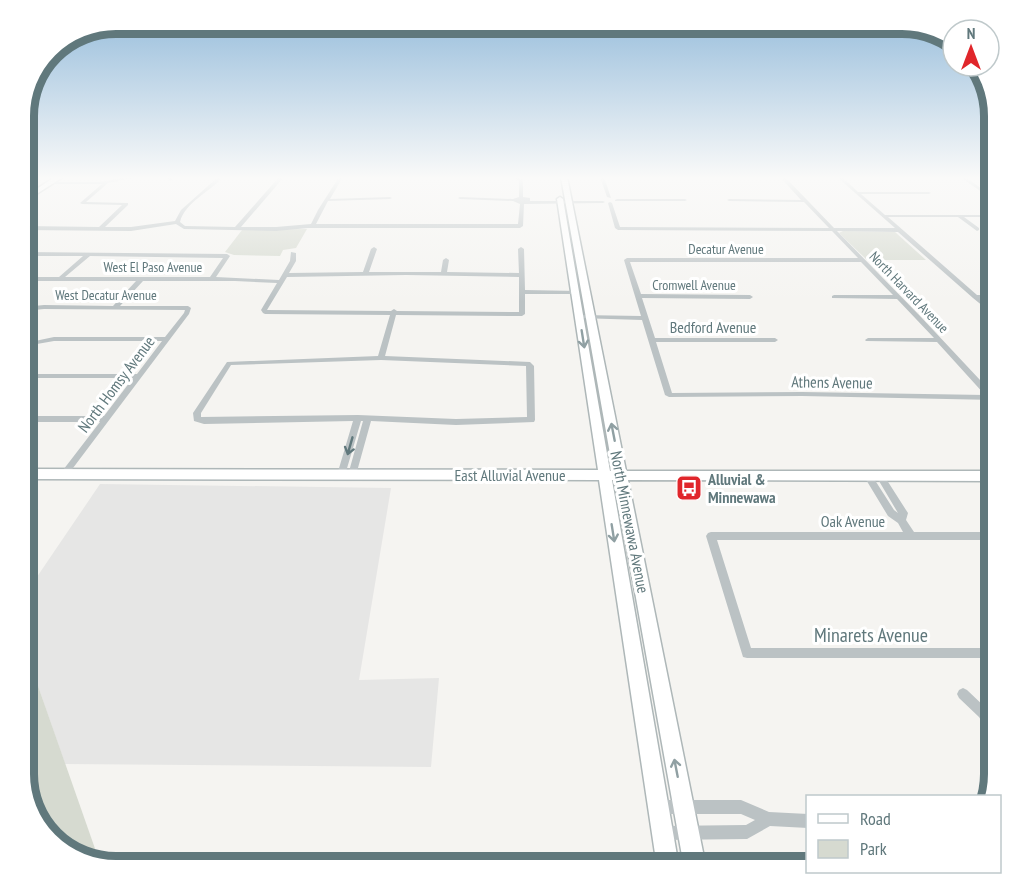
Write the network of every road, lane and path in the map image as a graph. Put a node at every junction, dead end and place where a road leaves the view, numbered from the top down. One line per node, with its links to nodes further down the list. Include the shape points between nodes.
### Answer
1 (111, 219): 16 (street)
2 (178, 219): 12 (street)
3 (245, 219): 15 (street)
4 (315, 219): 13 (street)
5 (520, 219): 13 (street, via 520,226)
6 (567, 219): 37 (main road, North Minnewawa Avenue)
7 (568, 219): 49 (main road, North Minnewawa Avenue)
8 (614, 219): 18 (street, via 618,228)
9 (822, 219): 18 (street, North Harvard Avenue)
10 (888, 219): 19 (street)
11 (963, 219): 17 (street)
12 (177, 222): 15 (street, via 192,228); 16 (street)
13 (310, 226): 15 (street)
14 (35, 228): 16 (street)
15 (237, 228)
16 (100, 229)
17 (977, 229)
18 (834, 230): 19 (street); 26 (street, North Harvard Avenue)
19 (899, 230): 42 (street)
20 (374, 249): 27 (street)
21 (520, 249): 30 (street)
22 (293, 253): 29 (street)
23 (35, 254): 24 (street)
24 (88, 255): 32 (street); 34 (street, via 227,256)
25 (446, 260): 28 (street)
26 (862, 260): 38 (street, Decatur Avenue, via 627,260); 41 (street, North Harvard Avenue)
27 (365, 274): 28 (street); 29 (street)
28 (444, 274): 30 (street)
29 (285, 275): 35 (street)
30 (521, 275): 36 (street)
31 (35, 279): 32 (street, West El Paso Avenue)
32 (60, 279): 33 (street, West El Paso Avenue)
33 (141, 279): 34 (street, West El Paso Avenue); 45 (street)
34 (212, 279): 35 (street, West El Paso Avenue)
35 (281, 282): 48 (street, via 266,312)
36 (521, 291): 37 (street); 48 (street, via 522,314)
37 (575, 291): 49 (main road, North Minnewawa Avenue)
38 (638, 297): 39 (street, Cromwell Avenue); 50 (street)
39 (750, 297)
40 (834, 297): 41 (street)
41 (898, 297): 55 (street, North Harvard Avenue)
42 (975, 297): 43 (street); 44 (street)
43 (984, 297)
44 (984, 305)
45 (115, 307): 46 (street, West Decatur Avenue); 47 (street, West Decatur Avenue)
46 (35, 308)
47 (188, 308): 51 (street, North Homsy Avenue)
48 (394, 311): 57 (street)
49 (586, 317): 50 (street, Bedford Avenue); 69 (main road, North Minnewawa Avenue)
50 (645, 318): 52 (street)
51 (167, 339): 56 (street); 59 (street, North Homsy Avenue)
52 (652, 340): 53 (street, Bedford Avenue); 61 (street, Athens Avenue, via 669,395)
53 (775, 340)
54 (868, 340): 55 (street)
55 (939, 340): 60 (street, North Harvard Avenue)
56 (37, 342)
57 (381, 358): 62 (street, via 228,363 197,413 197,418 204,421); 63 (street, via 528,364 532,416 525,422)
58 (35, 376): 59 (street)
59 (138, 376): 65 (street, North Homsy Avenue)
60 (984, 387)
61 (984, 398)
62 (358, 418): 63 (street); 68 (street, one-way to 68)
63 (368, 418): 68 (street)
64 (35, 419): 65 (street)
65 (106, 419): 67 (street, North Homsy Avenue)
66 (35, 474): 67 (main road, East Alluvial Avenue)
67 (64, 474): 68 (main road, East Alluvial Avenue)
68 (346, 475): 69 (main road, East Alluvial Avenue)
69 (612, 475): 70 (main road, East Alluvial Avenue); 81 (main road, North Minnewawa Avenue, one-way to 81); 82 (main road, North Minnewawa Avenue, one-way to 69)
70 (874, 476): 71 (main road, East Alluvial Avenue); 72 (street); 73 (street)
71 (984, 476)
72 (882, 498): 73 (street); 74 (street)
73 (893, 498): 74 (street, via 903,513)
74 (901, 520): 75 (street)
75 (911, 536): 76 (street, Oak Avenue); 77 (street, Oak Avenue, via 711,536)
76 (984, 536)
77 (747, 653): 78 (street, Minarets Avenue)
78 (984, 653)
79 (963, 694): 80 (street)
80 (984, 715)
81 (658, 807): 82 (street); 86 (main road, North Minnewawa Avenue)
82 (684, 807): 83 (street, via 741,807); 85 (main road, North Minnewawa Avenue)
83 (769, 819): 84 (street); 85 (street, via 747,832)
84 (806, 821)
85 (688, 832): 86 (street); 88 (main road, North Minnewawa Avenue)
86 (663, 833): 87 (main road, North Minnewawa Avenue)
87 (666, 856)
88 (693, 856)

